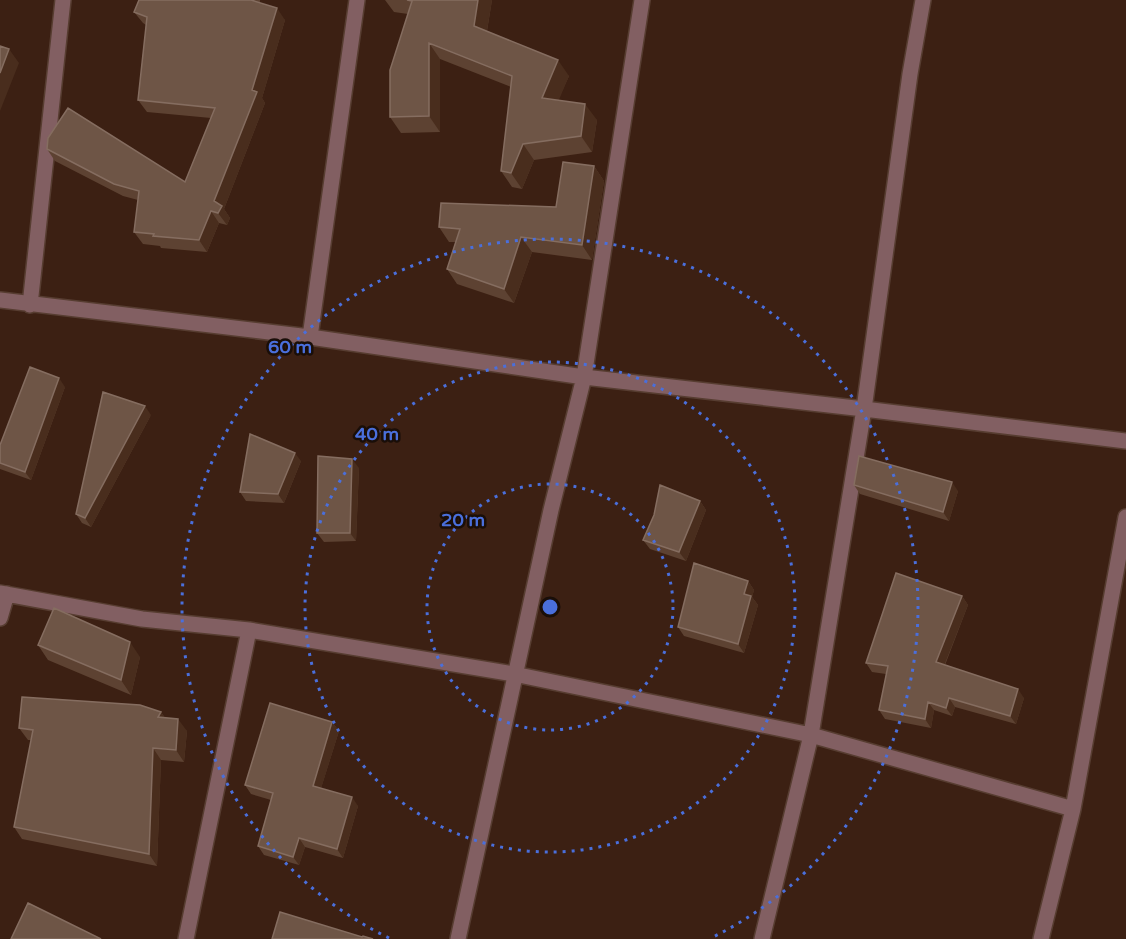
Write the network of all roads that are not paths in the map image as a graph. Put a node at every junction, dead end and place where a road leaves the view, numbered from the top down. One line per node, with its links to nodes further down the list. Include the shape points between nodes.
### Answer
1 (63, 0): 6 (street)
2 (357, 0): 7 (street)
3 (642, 0): 8 (street)
4 (923, 0): 9 (street)
5 (0, 300): 6 (street)
6 (30, 305): 7 (street)
7 (310, 337): 8 (street)
8 (584, 377): 9 (street); 15 (street)
9 (864, 409): 10 (street); 16 (street)
10 (1126, 441)
11 (1126, 517): 17 (street)
12 (4, 594): 13 (street); 14 (street, via 142,619)
13 (0, 618)
14 (249, 630): 15 (street); 18 (street)
15 (514, 674): 16 (street); 19 (street)
16 (811, 735): 17 (street); 20 (street)
17 (1073, 808): 21 (street)
18 (186, 939)
19 (458, 939)
20 (762, 939)
21 (1041, 939)

